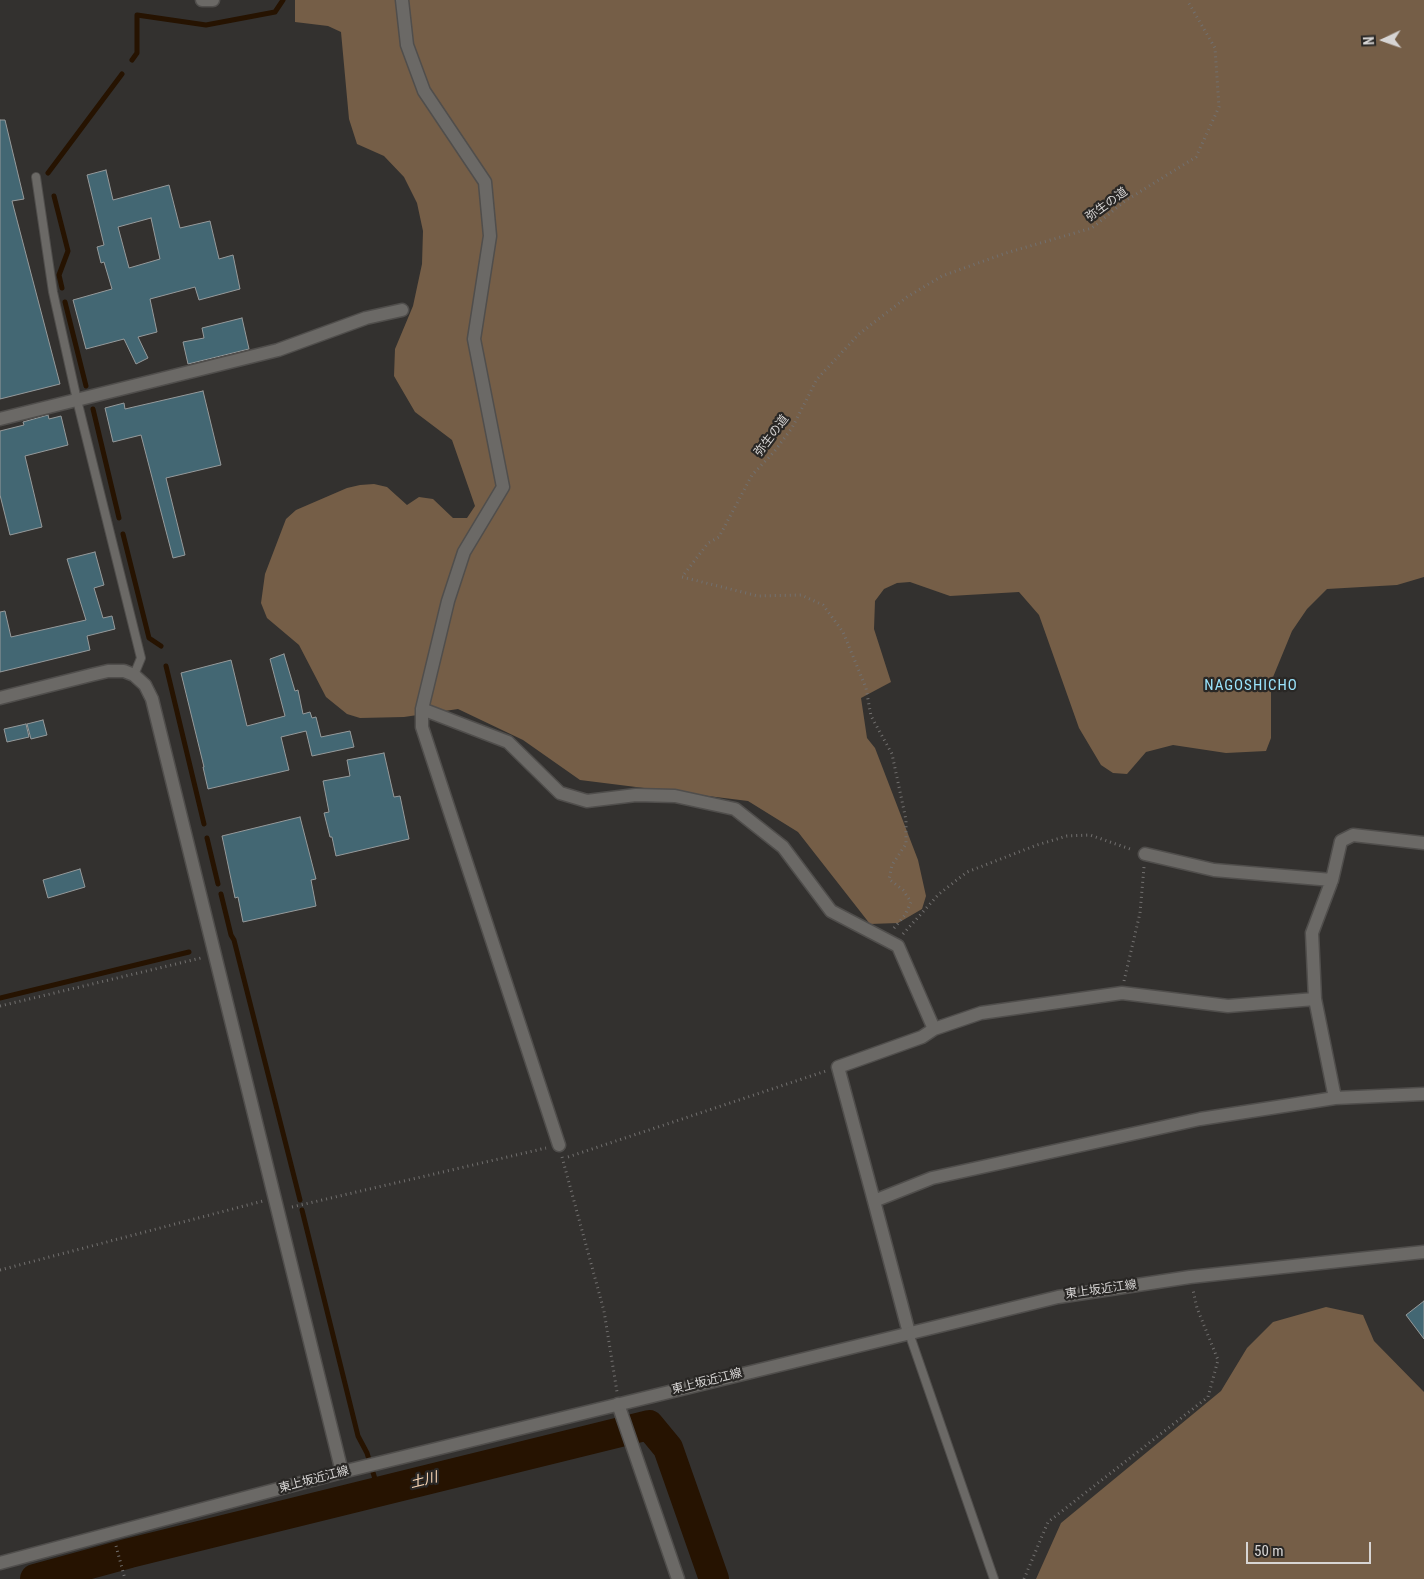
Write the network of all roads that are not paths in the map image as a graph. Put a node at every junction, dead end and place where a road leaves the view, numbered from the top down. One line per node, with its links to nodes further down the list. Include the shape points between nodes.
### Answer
1 (202, 0): 2 (street)
2 (213, 0)
3 (402, 0): 10 (street, via 408,44 424,91 485,182 490,236 474,339 503,487 464,552 448,602)
4 (36, 177): 6 (lane, via 54,292)
5 (402, 310): 6 (street, via 366,318 278,350)
6 (77, 400): 7 (street); 8 (lane, via 141,658)
7 (0, 418)
8 (134, 675): 9 (street, via 108,671); 23 (street, via 145,685 152,699)
9 (0, 698)
10 (422, 709): 15 (street, via 508,742 560,793 587,801 636,795 675,796 735,809 783,847 832,910 898,946); 18 (street, via 422,727)
11 (1424, 843): 13 (street, via 1353,835 1341,841)
12 (1145, 854): 13 (street, via 1214,870)
13 (1332, 880): 14 (street, via 1312,933)
14 (1315, 999): 15 (street, via 1228,1006 1122,993 981,1012); 17 (street)
15 (934, 1029): 19 (street, via 838,1067)
16 (1424, 1094): 17 (street)
17 (1335, 1098): 19 (street, via 1200,1119 932,1178)
18 (559, 1145)
19 (874, 1201): 21 (street)
20 (1424, 1252): 21 (street, 東上坂近江線, via 1190,1278 1058,1297)
21 (909, 1333): 22 (street, 東上坂近江線); 26 (lane)
22 (618, 1404): 23 (street, 東上坂近江線); 25 (street)
23 (342, 1472): 24 (street, 東上坂近江線)
24 (0, 1562)
25 (678, 1579)
26 (994, 1579)

